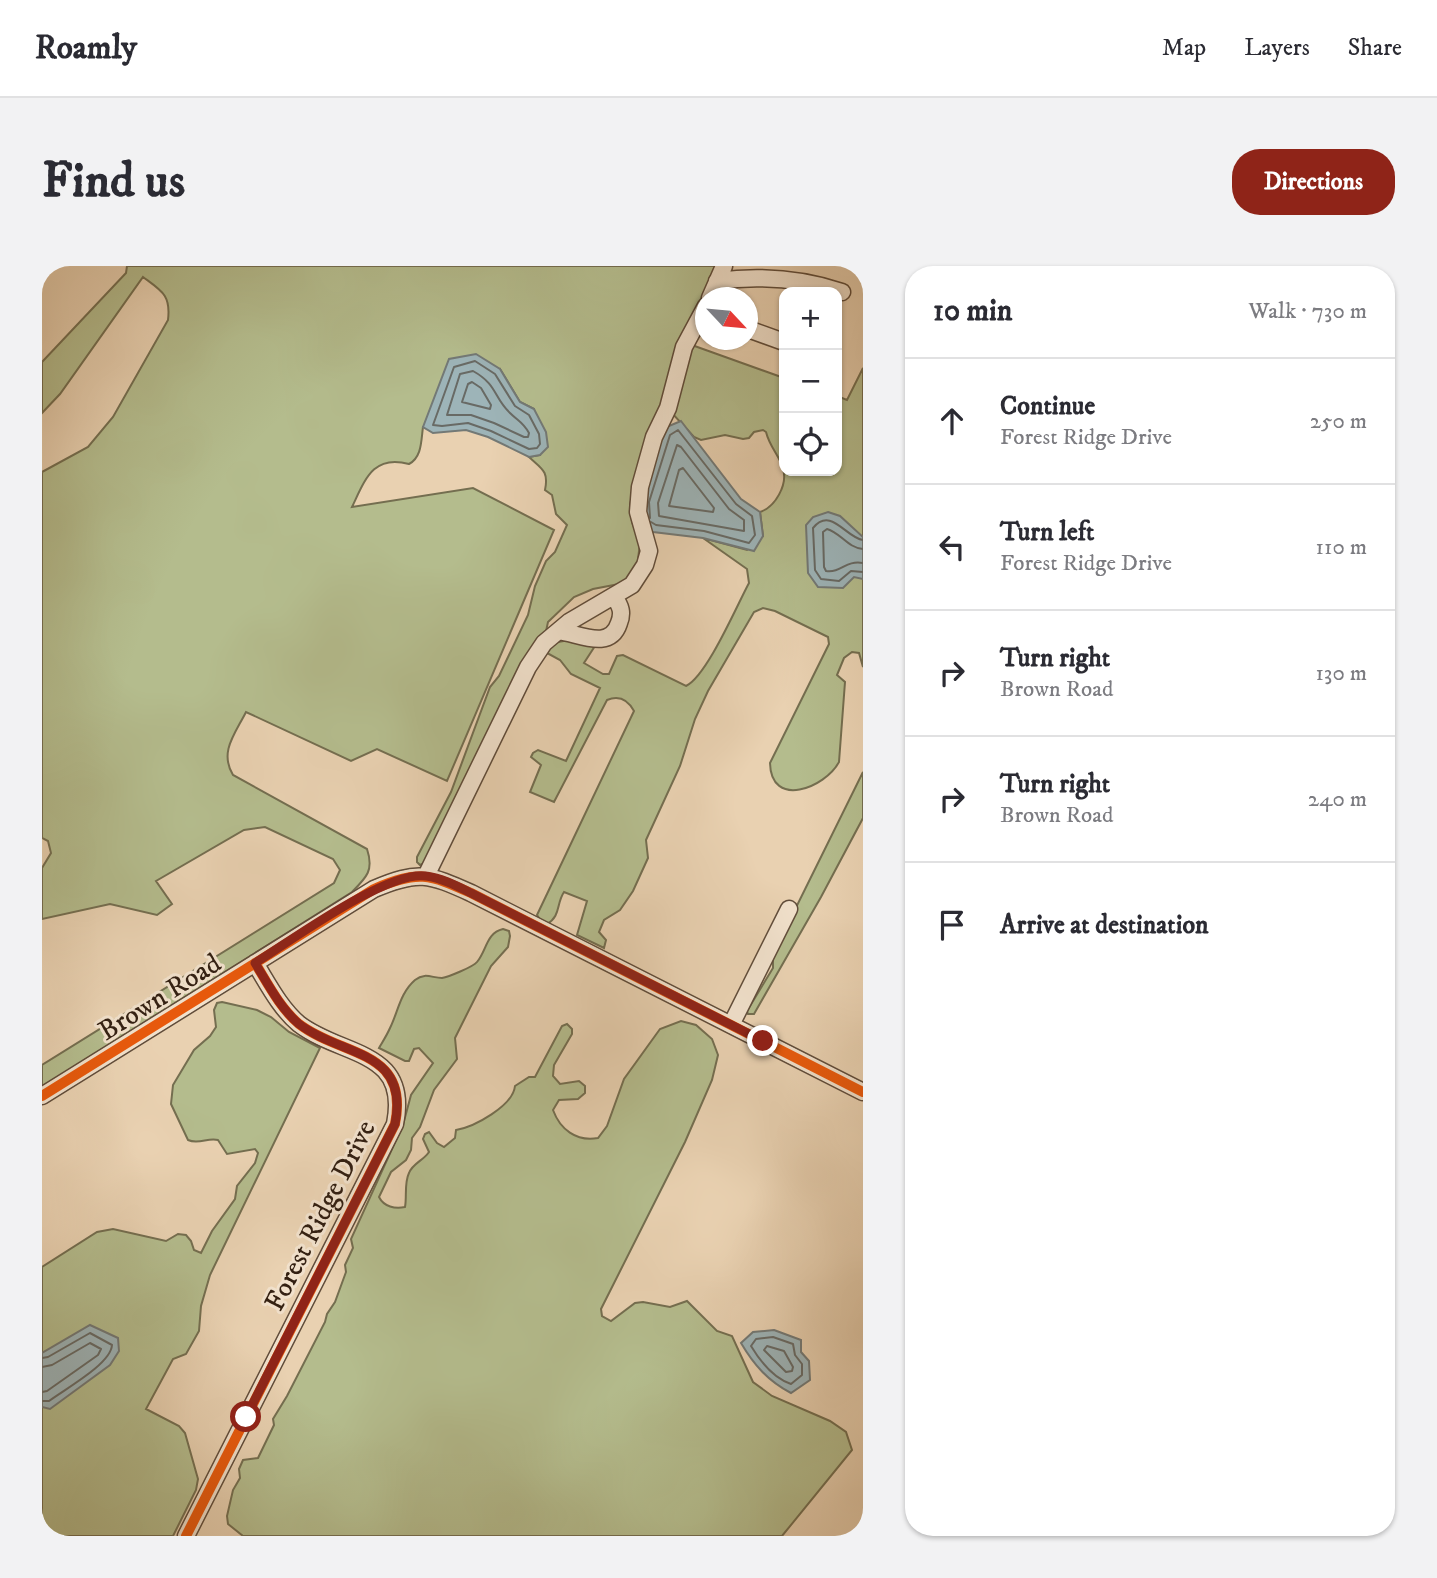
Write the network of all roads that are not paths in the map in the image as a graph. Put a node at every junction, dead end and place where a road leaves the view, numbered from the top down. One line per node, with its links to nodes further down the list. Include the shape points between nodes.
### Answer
1 (724, 266): 2 (street)
2 (717, 281): 3 (street); 4 (street, via 793,279)
3 (715, 287)
4 (823, 287)
5 (758, 333): 7 (street)
6 (695, 335): 8 (street, via 684,347 640,487 638,512 649,551 645,565 632,585)
7 (779, 340)
8 (614, 597): 9 (street); 9 (street, via 621,620 610,637 595,640)
9 (559, 631): 10 (street, via 544,643 528,667)
10 (426, 876): 12 (street, Brown Road, via 410,876 374,889); 13 (street, Brown Road, via 471,893)
11 (789, 909): 13 (street)
12 (255, 963): 15 (street, Brown Road); 16 (street, Forest Ridge Drive, via 301,1025 387,1070 395,1083 398,1110 395,1124)
13 (731, 1025): 14 (street, Brown Road)
14 (863, 1092)
15 (42, 1096)
16 (186, 1536)

